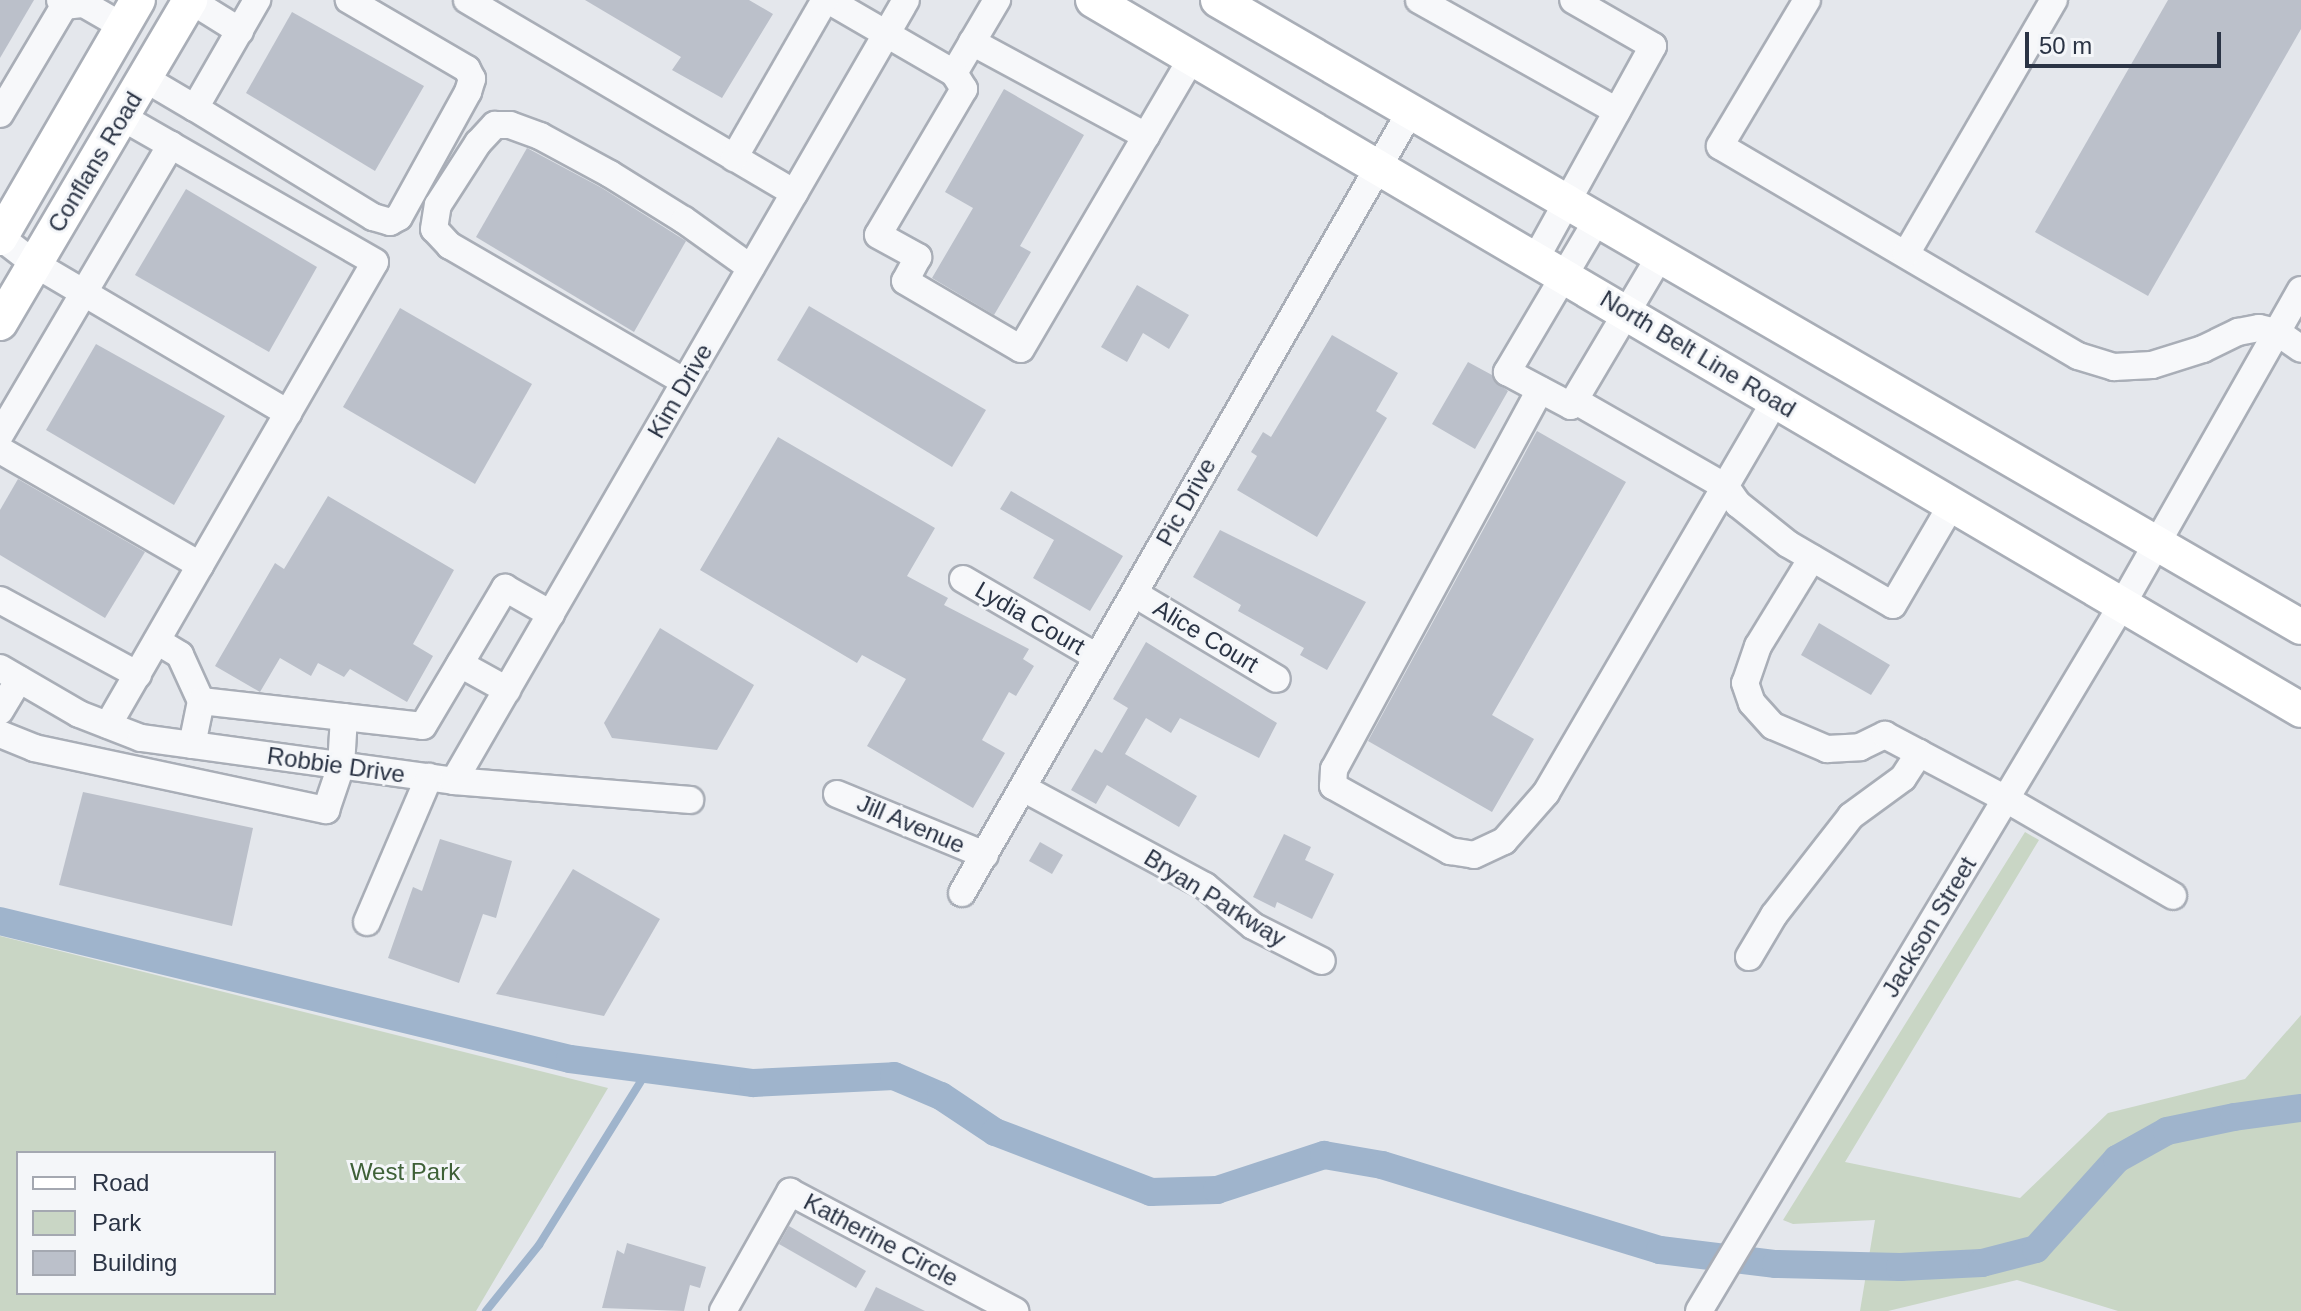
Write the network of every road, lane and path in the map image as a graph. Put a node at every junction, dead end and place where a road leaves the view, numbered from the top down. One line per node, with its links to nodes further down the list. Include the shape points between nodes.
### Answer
1 (190, 0): 16 (street); 21 (main road, Conflans Road)
2 (257, 0): 16 (street)
3 (349, 0): 22 (street, via 467,69 472,79 399,217 390,222 373,217)
4 (467, 0): 29 (street)
5 (826, 0): 17 (street); 29 (street)
6 (906, 0): 17 (street, Kim Drive)
7 (997, 0): 18 (street)
8 (1093, 0): 19 (main road, North Belt Line Road)
9 (1419, 0): 23 (street)
10 (1573, 0): 23 (street, via 1653,46)
11 (2054, 0): 34 (street)
12 (1802, 2): 34 (street, via 1720,146)
13 (62, 3): 15 (street); 25 (street)
14 (1238, 5): 24 (main road)
15 (130, 13): 33 (main road, Conflans Road)
16 (240, 31): 22 (street)
17 (887, 34): 20 (street); 31 (street, Kim Drive)
18 (972, 42): 20 (street); 27 (street)
19 (1192, 58): 27 (street); 30 (main road, North Belt Line Road)
20 (954, 73): 27 (street, via 964,89 878,235 918,257 905,281 1021,349)
21 (144, 78): 22 (street); 26 (main road, Conflans Road)
22 (195, 108)
23 (1617, 111): 32 (street)
24 (1410, 112): 30 (street, Pic Drive); 32 (main road)
25 (0, 114)
26 (122, 117): 28 (street); 36 (main road, Conflans Road)
27 (1146, 136)
28 (171, 145): 40 (street); 49 (street, via 375,262)
29 (734, 158): 31 (street)
30 (1379, 166): 37 (main road, North Belt Line Road); 58 (street, Pic Drive)
31 (794, 193): 38 (street, Kim Drive)
32 (1582, 211): 35 (main road); 37 (street)
33 (0, 238): 36 (street)
34 (1906, 254): 43 (street, via 2078,356 2114,367 2152,365 2238,332)
35 (1660, 256): 41 (street); 54 (main road)
36 (35, 264): 40 (street); 42 (main road, Conflans Road)
37 (1550, 267): 41 (main road, North Belt Line Road); 46 (street, via 1507,372)
38 (751, 268): 45 (street, Kim Drive); 45 (street, via 610,174 510,125 495,125 478,143 438,205 434,229 450,246)
39 (2301, 290): 43 (street, Jackson Street)
40 (83, 293): 49 (street); 50 (street)
41 (1626, 312): 47 (street); 48 (main road, North Belt Line Road)
42 (0, 323)
43 (2277, 332): 44 (street); 54 (street, Jackson Street)
44 (2301, 349)
45 (685, 382): 61 (street, Kim Drive)
46 (1540, 390): 47 (street, via 1571,406); 52 (street, via 1334,769 1333,786 1450,851 1474,855 1504,841 1546,793)
47 (1574, 400): 52 (street)
48 (1776, 400): 52 (street); 53 (main road, North Belt Line Road)
49 (288, 413): 56 (street)
50 (0, 435)
51 (0, 450): 56 (street)
52 (1726, 487): 55 (street, via 1738,504)
53 (1952, 504): 55 (street, via 1893,605); 60 (main road, North Belt Line Road)
54 (2156, 542): 60 (street, Jackson Street); 62 (main road)
55 (1812, 558): 79 (street, via 1758,646 1745,683 1752,703 1773,726 1827,749 1860,747 1885,735)
56 (200, 565): 63 (street)
57 (963, 579): 64 (street, Lydia Court)
58 (1135, 594): 64 (street, Pic Drive); 68 (street, Alice Court)
59 (0, 600): 67 (street)
60 (2123, 603): 71 (main road, North Belt Line Road); 84 (street, Jackson Street)
61 (551, 614): 65 (street, via 505,588); 69 (street, Kim Drive)
62 (2301, 627)
63 (157, 641): 67 (street); 70 (street, via 180,655)
64 (1097, 657): 82 (street, Pic Drive)
65 (460, 664): 69 (street); 74 (street, via 423,726)
66 (9, 673): 72 (street); 73 (street, Robbie Drive)
67 (138, 675): 75 (street)
68 (1277, 679)
69 (507, 690): 81 (street, Kim Drive)
70 (201, 701): 74 (street); 77 (street)
71 (2301, 710)
72 (0, 711)
73 (79, 714): 75 (street, Robbie Drive); 78 (street)
74 (344, 717): 80 (street)
75 (108, 725): 77 (street, Robbie Drive, via 141,738)
76 (0, 734): 78 (street)
77 (192, 745): 80 (street, Robbie Drive)
78 (59, 753): 80 (street, via 326,810)
79 (1919, 753): 84 (street); 90 (street, via 1903,778 1851,816 1774,915)
80 (341, 766): 81 (street, Robbie Drive)
81 (441, 779): 85 (street, Robbie Drive); 89 (street, Kim Drive)
82 (1023, 788): 86 (street, Pic Drive); 91 (street, Bryan Parkway, via 1205,886 1253,926)
83 (837, 794): 86 (street, Jill Avenue)
84 (2006, 799): 88 (street); 94 (street, Jackson Street)
85 (690, 800)
86 (985, 855): 87 (street, Pic Drive)
87 (962, 893)
88 (2173, 896)
89 (367, 922)
90 (1749, 957)
91 (1322, 961)
92 (723, 1311): 93 (street, Katherine Circle, via 790,1192)
93 (1015, 1311)
94 (1699, 1311)

